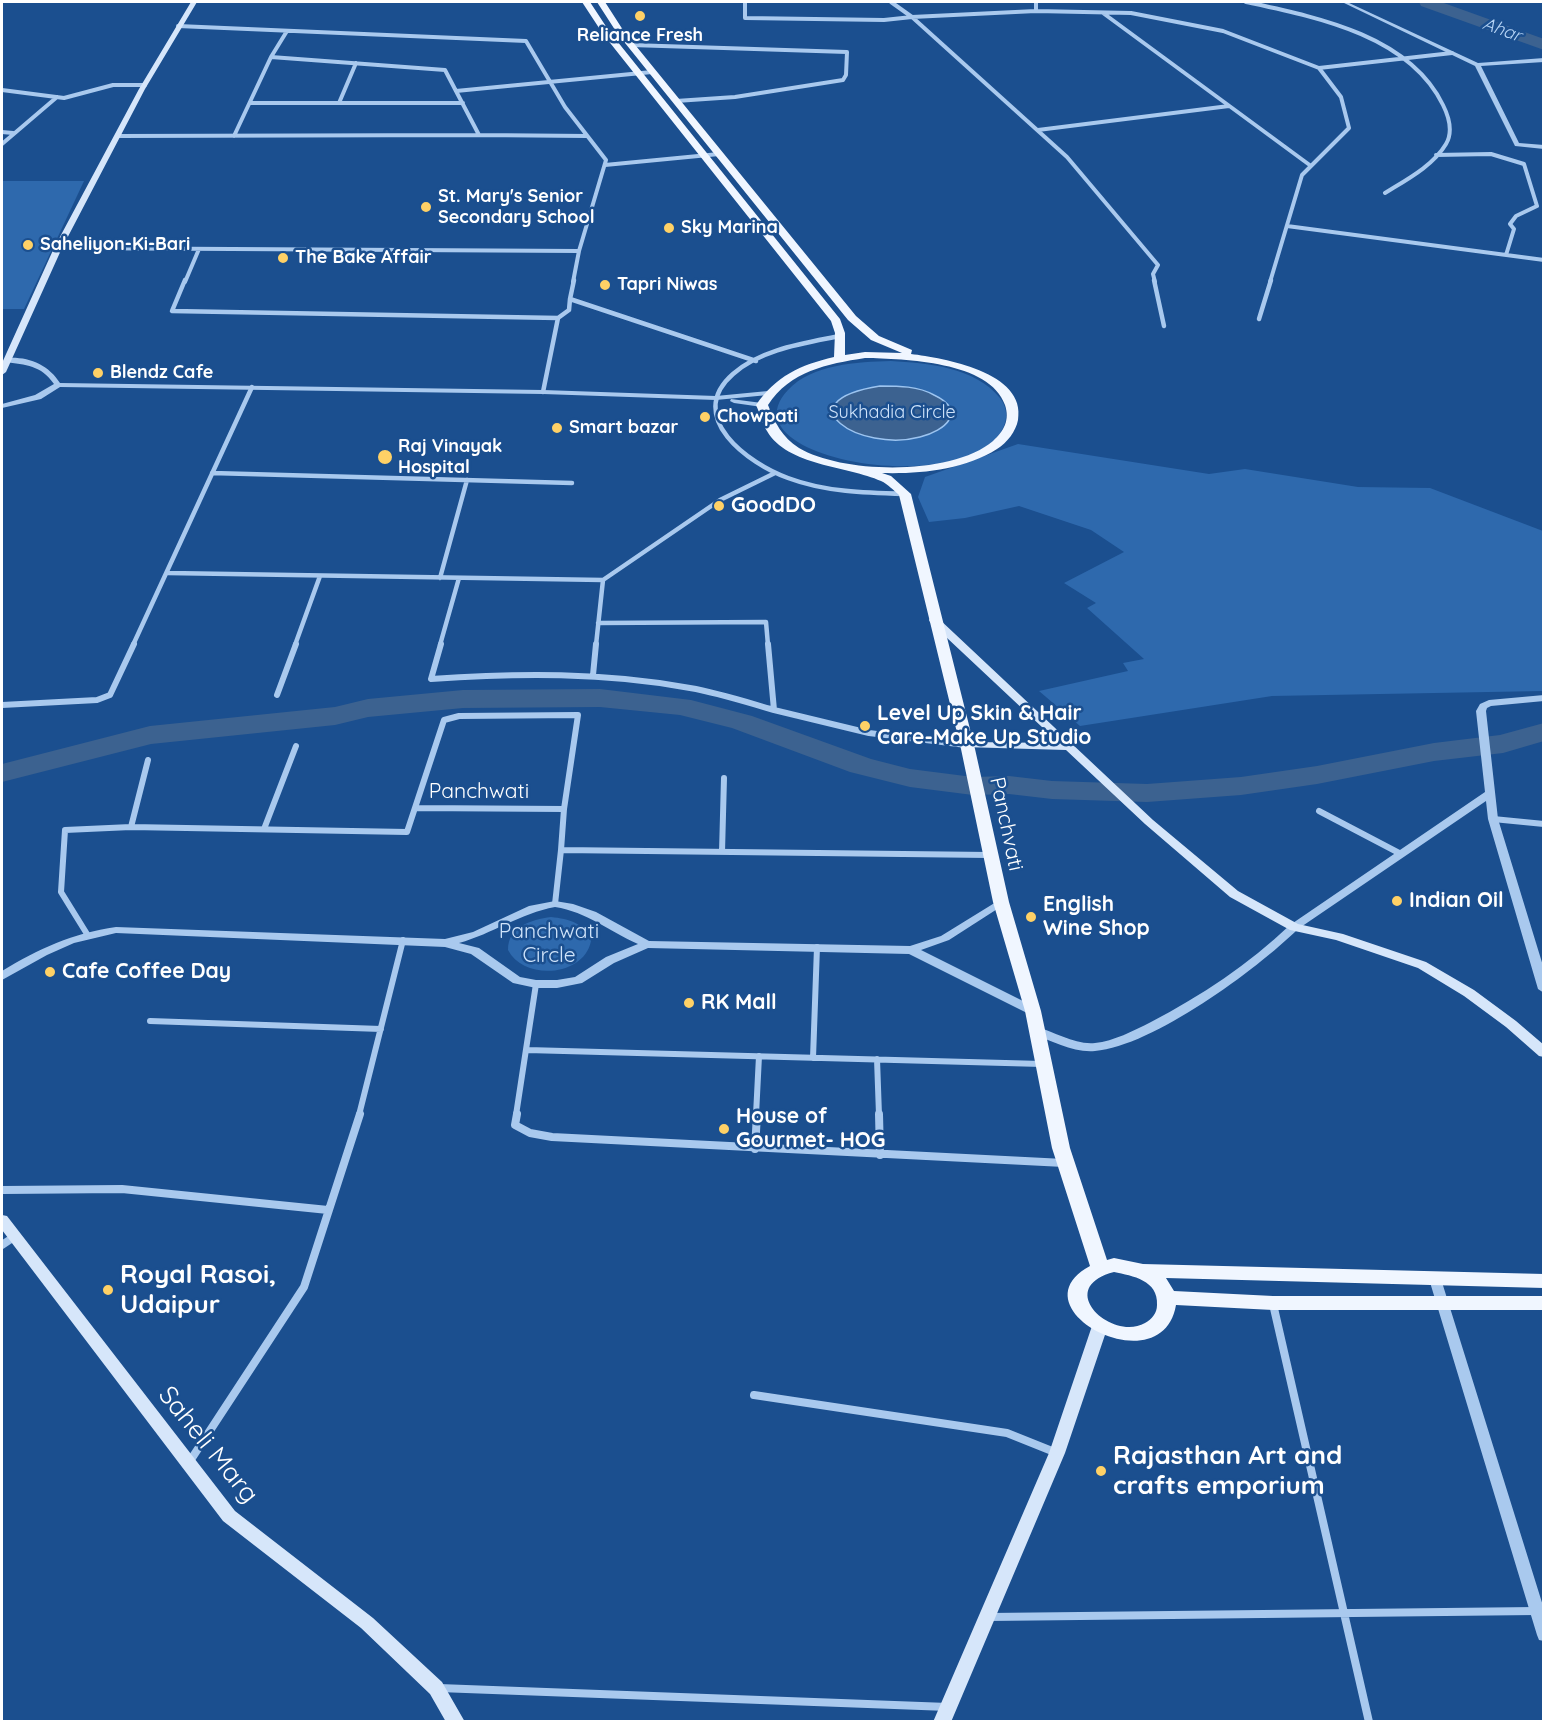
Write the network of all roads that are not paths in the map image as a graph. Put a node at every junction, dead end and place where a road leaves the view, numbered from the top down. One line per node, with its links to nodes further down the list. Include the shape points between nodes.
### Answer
1 (194, 2): 14 (main road)
2 (586, 2): 25 (main road)
3 (601, 2): 16 (main road)
4 (745, 2): 13 (street, via 745,18)
5 (891, 2): 13 (street)
6 (1036, 2): 11 (street)
7 (1246, 2): 19 (street, via 1357,34)
8 (1334, 2): 10 (street)
9 (1344, 2): 10 (street)
10 (1359, 9): 17 (street)
11 (1036, 11): 12 (street); 13 (street)
12 (1102, 12): 23 (street, via 1131,13 1223,31); 35 (street)
13 (912, 17): 36 (street)
14 (178, 26): 15 (street); 27 (main road)
15 (287, 31): 18 (street); 26 (street, via 526,41)
16 (631, 45): 24 (main road); 31 (street, via 847,52 843,80)
17 (1452, 53): 19 (street); 22 (street)
18 (271, 57): 21 (street); 32 (street)
19 (1406, 58): 23 (street); 47 (street, via 1442,96 1449,120 1449,139)
20 (1544, 60): 22 (street)
21 (356, 63): 29 (street, via 445,70); 33 (street)
22 (1477, 65): 44 (street, via 1517,145)
23 (1319, 68): 49 (street, via 1341,97 1349,128)
24 (652, 72): 25 (street); 31 (main road)
25 (639, 73): 26 (street); 46 (main road)
26 (550, 81): 29 (street); 42 (street)
27 (144, 85): 30 (street, via 113,85); 40 (main road)
28 (2, 90): 30 (street)
29 (456, 91): 34 (street)
30 (57, 97): 38 (street)
31 (676, 101): 45 (main road)
32 (250, 103): 33 (street); 41 (street)
33 (339, 103): 34 (street)
34 (463, 103): 39 (street)
35 (1230, 106): 36 (street); 49 (street)
36 (1038, 130): 60 (street, via 1068,157 1158,264 1153,274)
37 (2, 132): 38 (street)
38 (13, 133): 43 (street)
39 (480, 135): 41 (street); 42 (street)
40 (118, 136): 41 (street); 52 (main road)
41 (234, 136)
42 (587, 136): 48 (street, via 606,160)
43 (2, 144)
44 (1544, 147)
45 (719, 154): 46 (street); 62 (main road, via 852,318 874,338)
46 (704, 155): 48 (street); 61 (main road, via 836,321)
47 (1436, 155): 50 (street, via 1423,170); 55 (street, via 1491,154 1524,164 1537,206 1516,216 1510,224 1514,229)
48 (604, 165): 54 (street)
49 (1311, 166): 51 (street, via 1302,175)
50 (1385, 193)
51 (1287, 226): 55 (street); 59 (street)
52 (58, 248): 53 (street); 64 (main road)
53 (199, 249): 54 (street); 58 (street, via 172,311)
54 (579, 251): 57 (street)
55 (1506, 255): 56 (street)
56 (1544, 260)
57 (570, 298): 58 (street, via 569,310); 65 (street)
58 (558, 318): 69 (street)
59 (1259, 319)
60 (1164, 326)
61 (840, 336): 63 (main road); 65 (street, via 787,347)
62 (921, 357): 63 (main road); 74 (main road, via 976,373 1004,393 1012,406 1013,420 1007,434 973,457)
63 (838, 358): 70 (main road, via 801,369)
64 (8, 360): 66 (main road); 67 (street, via 30,362 49,371)
65 (756, 361): 71 (street, via 734,372)
66 (2, 372)
67 (58, 385): 68 (street); 73 (street, via 38,397)
68 (252, 387): 69 (street); 76 (street)
69 (543, 392): 71 (street)
70 (768, 393): 71 (street); 72 (main road)
71 (716, 398): 72 (street); 77 (street, via 716,419 722,433)
72 (762, 405): 75 (main road, via 763,418 772,433 789,447)
73 (2, 406)
74 (947, 465): 75 (main road, via 901,471); 80 (main road)
75 (853, 468): 80 (main road)
76 (212, 473): 78 (street); 81 (street)
77 (775, 473): 80 (street, via 828,488); 85 (street, via 720,500)
78 (467, 480): 79 (street); 83 (street)
79 (572, 483)
80 (910, 486): 86 (main road, Panchvati)
81 (168, 573): 82 (street); 91 (street, via 110,695 97,700)
82 (320, 576): 83 (street); 89 (street)
83 (440, 578): 84 (street)
84 (459, 578): 85 (street); 88 (street, via 431,679)
85 (603, 580): 87 (street)
86 (934, 619): 94 (main road, Panchvati); 95 (main road)
87 (598, 623): 88 (street); 92 (street, via 766,622)
88 (593, 675): 92 (street, via 684,686)
89 (277, 695)
90 (1544, 698): 98 (street, via 1489,703 1481,711)
91 (2, 705)
92 (774, 710): 94 (street, via 861,734)
93 (296, 746): 105 (street)
94 (968, 747): 95 (main road); 109 (main road, Panchvati)
95 (1072, 750): 112 (main road, via 1234,894)
96 (148, 760): 104 (street)
97 (724, 778): 107 (street)
98 (1491, 793): 102 (street); 108 (street)
99 (415, 808): 100 (street, Panchwati); 100 (street, Panchwati, via 444,720 459,716 578,715); 105 (street, via 407,832)
100 (564, 809): 106 (street)
101 (1319, 811): 108 (street)
102 (1493, 819): 103 (street); 121 (street)
103 (1544, 824)
104 (131, 827): 105 (street); 113 (street, via 65,830 62,892)
105 (264, 829)
106 (561, 850): 107 (street); 111 (street)
107 (722, 852): 109 (street)
108 (1401, 854): 112 (street)
109 (992, 855): 110 (main road, Panchvati)
110 (1001, 902): 118 (street, via 945,938); 122 (main road, Panchvati)
111 (555, 904): 115 (street, via 517,913 477,934); 116 (street, via 592,912)
112 (1294, 927): 125 (street, via 1277,946 1228,981 1185,1008 1111,1045 1092,1047); 127 (main road, via 1339,937 1422,965 1469,993)
113 (87, 934): 114 (street, via 116,930); 119 (street, via 44,951)
114 (403, 940): 115 (street); 124 (street)
115 (446, 943): 120 (street, via 475,951 517,980)
116 (647, 944): 117 (street); 120 (street, via 578,980)
117 (817, 947): 118 (street); 129 (street)
118 (911, 950): 122 (street)
119 (2, 976)
120 (536, 984): 126 (street)
121 (1544, 989)
122 (1033, 1011): 125 (main road, Panchvati)
123 (150, 1021): 124 (street)
124 (381, 1029): 136 (street, via 359,1116)
125 (1037, 1031): 131 (main road, Panchvati)
126 (527, 1050): 128 (street); 132 (street, via 515,1125 531,1133)
127 (1544, 1053)
128 (759, 1056): 129 (street); 132 (street)
129 (813, 1058): 130 (street)
130 (877, 1059): 131 (street); 133 (street)
131 (1043, 1064): 134 (main road, Panchvati)
132 (755, 1149): 133 (street)
133 (880, 1155): 134 (street)
134 (1065, 1163): 139 (main road, Panchvati)
135 (2, 1190): 136 (street, via 122,1189)
136 (328, 1210): 150 (street, via 304,1287)
137 (2, 1220): 138 (main road, Saheli Marg)
138 (8, 1241): 150 (main road, Saheli Marg)
139 (1100, 1268): 140 (main road, via 1114,1265); 147 (main road, via 1088,1274 1078,1295 1080,1307)
140 (1144, 1271): 141 (main road); 143 (main road, via 1155,1278)
141 (1435, 1279): 142 (main road); 145 (street)
142 (1544, 1281)
143 (1168, 1298): 144 (main road); 147 (main road, via 1164,1318 1143,1331 1122,1332)
144 (1273, 1303): 145 (main road); 152 (street)
145 (1441, 1303): 146 (main road); 151 (street)
146 (1544, 1303)
147 (1100, 1326): 149 (main road)
148 (754, 1395): 149 (street, via 1007,1434)
149 (1058, 1453): 153 (main road)
150 (188, 1464): 155 (main road, Saheli Marg, via 229,1516 367,1623)
151 (1537, 1611): 152 (street); 154 (street)
152 (1346, 1614): 153 (street); 158 (street)
153 (985, 1617): 156 (main road)
154 (1544, 1635)
155 (436, 1688): 156 (street); 157 (main road, Saheli Marg)
156 (945, 1714)
157 (456, 1722)
158 (1369, 1722)

